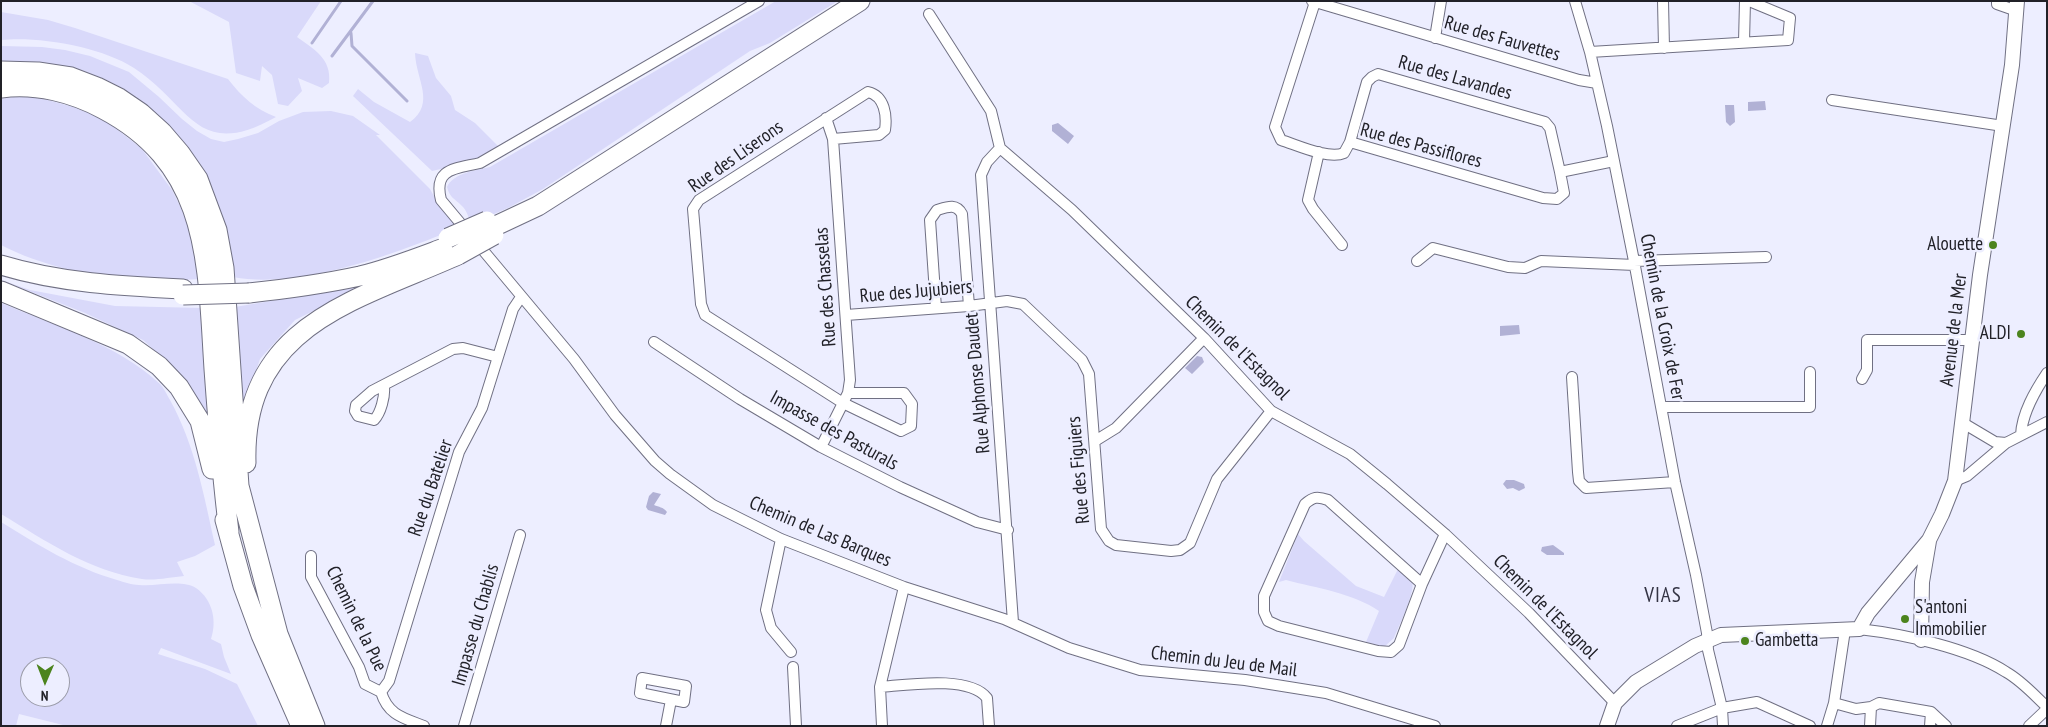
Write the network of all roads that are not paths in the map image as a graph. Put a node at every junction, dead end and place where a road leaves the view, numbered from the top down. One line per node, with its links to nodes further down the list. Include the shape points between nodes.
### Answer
1 (759, 1): 40 (street, Chemin de Las Barques, via 480,163 442,176 438,186 441,200)
2 (847, 1): 28 (highway)
3 (860, 1): 28 (highway, via 538,206)
4 (1441, 1): 12 (street)
5 (1574, 1): 15 (street, Chemin de la Croix de Fer)
6 (1663, 1): 14 (street)
7 (1747, 1): 13 (street); 13 (street, via 1790,18 1788,40)
8 (1997, 1): 10 (street, via 1997,4)
9 (1319, 2): 12 (street, Rue des Fauvettes); 25 (street, Rue des Passiflores, via 1275,127 1281,140)
10 (2017, 6): 21 (street, Avenue de la Mer)
11 (929, 14): 24 (street, via 991,111)
12 (1435, 38): 17 (street, Rue des Fauvettes)
13 (1744, 42): 14 (street)
14 (1664, 48): 15 (street)
15 (1590, 52): 17 (street, Chemin de la Croix de Fer)
16 (1, 71): 65 (highway, via 38,72 71,78 119,98 162,132 198,179 217,230 224,268 239,486)
17 (1597, 83): 26 (street, Chemin de la Croix de Fer)
18 (1, 88): 67 (highway, via 30,87 57,92 106,110 153,146 182,184 201,234 208,271 220,455)
19 (1832, 100): 21 (street)
20 (826, 118): 22 (street, Rue des Chasselas); 22 (street, via 868,92 875,94 883,106 886,123 885,130 879,135); 54 (street, Rue des Liserons, via 699,200 694,209 704,315)
21 (2004, 126): 46 (street, Avenue de la Mer)
22 (833, 139): 44 (street, Rue des Chasselas)
23 (1350, 142): 25 (street, Rue des Passiflores, via 1344,153 1339,155); 27 (street, Rue des Passiflores, via 1543,198 1557,199 1564,193); 27 (street, Rue des Lavandes, via 1368,82 1378,74 1545,122 1550,128)
24 (1000, 148): 41 (street, Rue Alphonse Daudet, via 981,175); 45 (street, Chemin de l'Estagnol, via 1072,210)
25 (1319, 152): 29 (street, via 1308,200)
26 (1614, 161): 27 (street); 34 (street, Chemin de la Croix de Fer)
27 (1560, 172)
28 (490, 228): 30 (highway)
29 (1342, 245)
30 (452, 246): 39 (highway, bridge, via 361,275 309,286); 65 (highway, via 333,310 285,346 264,375 250,415 246,458)
31 (1, 254): 37 (highway)
32 (1766, 257): 34 (street)
33 (1417, 261): 34 (street, via 1433,248 1508,268 1525,268 1541,261)
34 (1635, 263): 55 (street, Chemin de la Croix de Fer)
35 (1, 265): 37 (highway)
36 (1, 271): 39 (highway, via 71,286 123,292)
37 (92, 282): 39 (highway)
38 (1, 291): 67 (highway, via 128,344 159,366 190,402 200,421)
39 (183, 292)
40 (521, 297): 48 (street, Rue du Batelier, via 513,309); 70 (street, Chemin de Las Barques, via 655,461 714,505)
41 (989, 304): 42 (street, Rue des Jujubiers); 60 (street, Rue des Figuiers, via 1007,301 1023,304 1082,360 1089,374); 66 (street, Rue Alphonse Daudet)
42 (969, 306): 43 (street, Rue des Jujubiers); 43 (street, via 962,214 960,209 952,206 937,210 930,220)
43 (936, 308): 44 (street, Rue des Jujubiers)
44 (846, 316): 54 (street, Rue des Chasselas, via 850,380)
45 (1204, 338): 56 (street, Chemin de l'Estagnol); 60 (street, via 1116,428)
46 (1971, 340): 52 (street, via 1866,340 1867,370); 58 (street, Avenue de la Mer)
47 (654, 342): 62 (street, Impasse des Pasturals)
48 (498, 357): 53 (street, via 463,348 453,349); 83 (street, Rue du Batelier, via 482,408 459,452 389,681)
49 (1810, 372): 55 (street, via 1810,407)
50 (2047, 373): 59 (street, via 2026,413)
51 (1572, 377): 64 (street, via 1579,481 1586,488)
52 (1862, 380)
53 (384, 386)
54 (846, 398): 54 (street, via 904,392 912,404 911,426 901,431); 62 (street, Rue des Chasselas)
55 (1662, 407): 64 (street, Chemin de la Croix de Fer)
56 (1271, 411): 60 (street, Rue des Figuiers, via 1217,479 1190,544 1180,550 1116,545 1108,541 1101,529); 68 (street, Chemin de l'Estagnol, via 1350,454)
57 (2047, 422): 59 (street)
58 (1963, 423): 61 (street, via 1995,442); 63 (street, Avenue de la Mer)
59 (2021, 435): 61 (street)
60 (1095, 441)
61 (2006, 443): 63 (street, via 1967,476)
62 (822, 448): 66 (street, Impasse des Pasturals, via 977,522)
63 (1955, 481): 71 (street, Avenue de la Mer)
64 (1676, 482): 79 (street, Chemin de la Croix de Fer)
65 (248, 525): 92 (highway, via 278,634)
66 (1008, 530): 75 (street, Rue Alphonse Daudet)
67 (229, 532): 91 (highway, via 243,586)
68 (1445, 534): 73 (street); 85 (street, Chemin de l'Estagnol, via 1529,613)
69 (520, 535): 94 (street, Impasse du Chablis)
70 (781, 539): 74 (street, Chemin de Las Barques); 80 (street, via 766,610 770,628)
71 (1929, 540): 76 (street, Avenue de la Mer, via 1868,613); 78 (street, Avenue de la Mer, via 1922,582)
72 (311, 556): 83 (street, Chemin de la Pue, via 311,577 366,684)
73 (1422, 584): 73 (street, via 1399,645 1391,652 1378,652 1279,626 1268,621 1264,612 1264,596 1305,504 1313,498 1328,500)
74 (904, 587): 75 (street, Chemin de Las Barques); 82 (street)
75 (1013, 622): 99 (street, Chemin du Jeu de Mail, via 1069,648 1140,670 1245,680 1326,693)
76 (1859, 629): 77 (street); 78 (street)
77 (1845, 630): 79 (street, via 1740,633 1721,635); 86 (street)
78 (1921, 640): 89 (street, via 1989,662 2023,684)
79 (1707, 641): 85 (street, via 1636,682); 88 (street, Chemin de la Croix de Fer)
80 (791, 652)
81 (794, 667): 96 (street)
82 (880, 687): 97 (street); 98 (street, via 932,683 976,689 987,698)
83 (381, 692): 93 (street, Chemin de la Pue, via 388,708 400,717)
84 (671, 700): 95 (street)
85 (1615, 703): 100 (street)
86 (1834, 703): 87 (street, via 1856,709); 104 (street)
87 (1871, 707): 90 (street, via 1879,703); 105 (street)
88 (1722, 708): 101 (street); 102 (street, Chemin de la Croix de Fer); 103 (street, via 1757,702)
89 (2047, 708): 108 (street)
90 (1931, 712): 106 (street); 107 (street)
91 (301, 726)
92 (315, 726)
93 (424, 726)
94 (464, 726)
95 (666, 726)
96 (796, 726)
97 (882, 726)
98 (989, 726)
99 (1435, 726)
100 (1607, 726)
101 (1677, 726)
102 (1723, 726)
103 (1810, 726)
104 (1827, 726)
105 (1870, 726)
106 (1930, 726)
107 (1946, 726)
108 (2029, 726)

